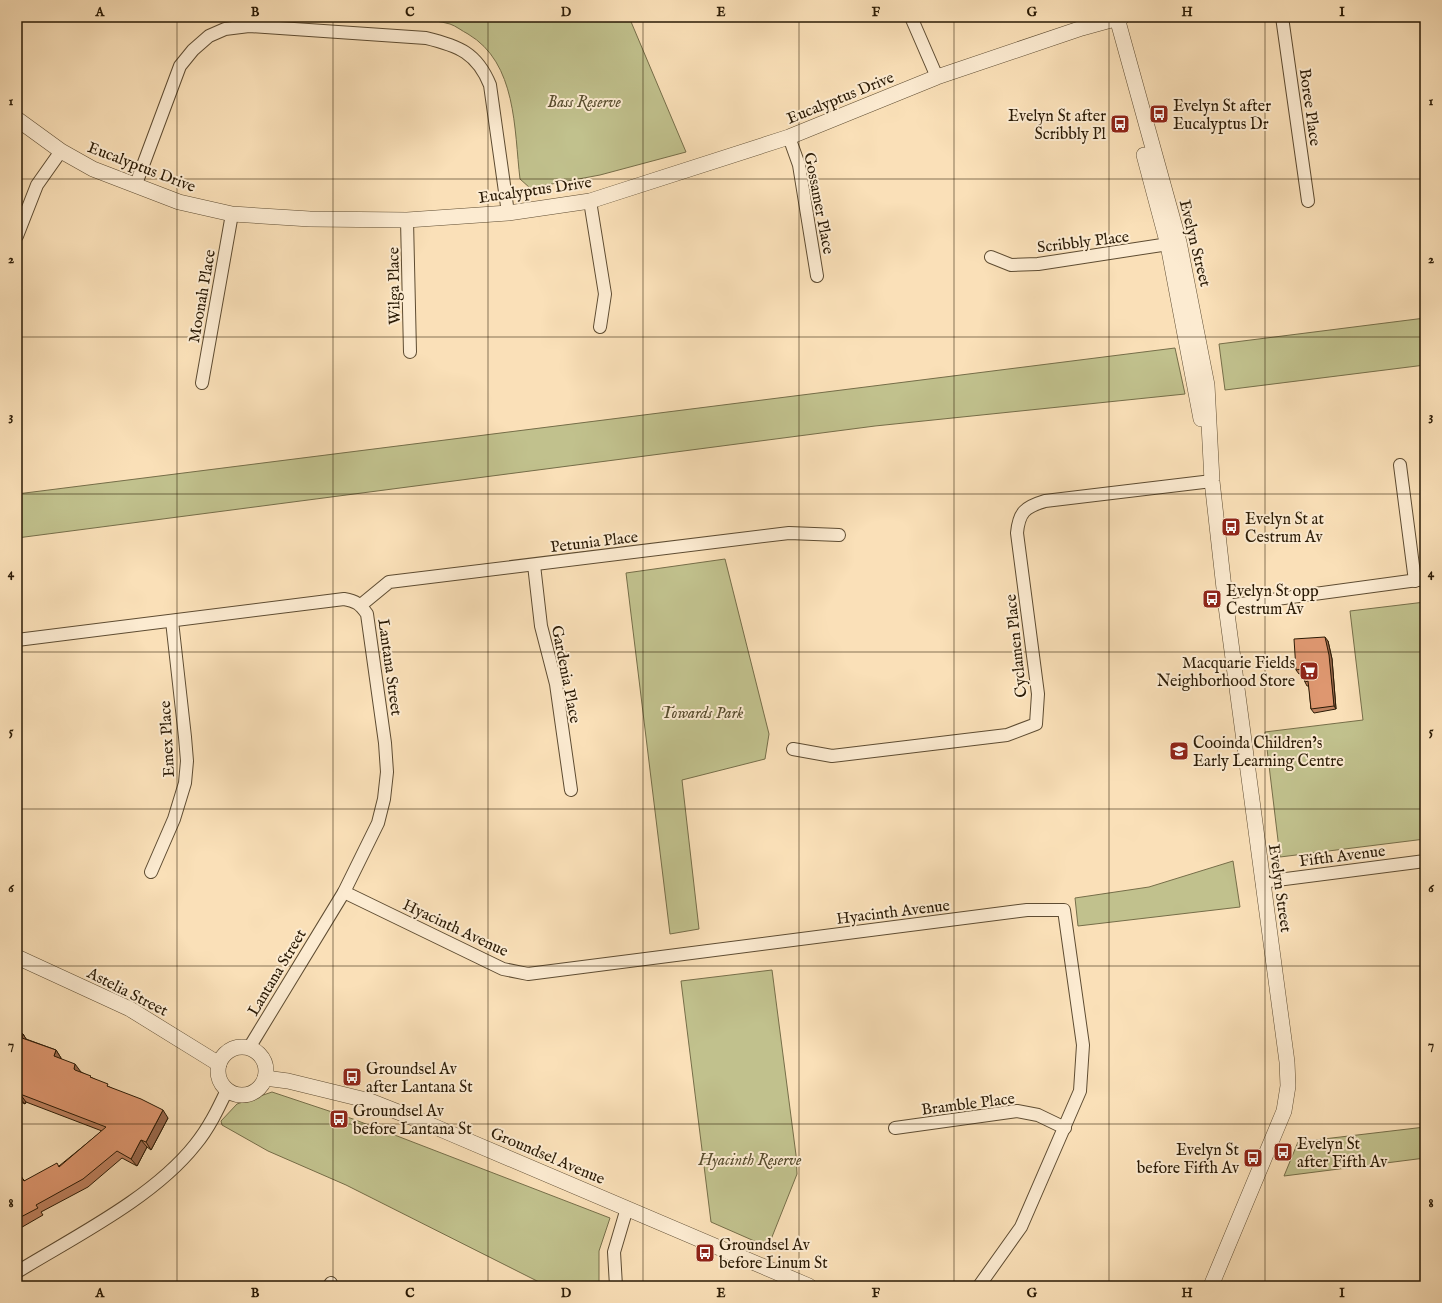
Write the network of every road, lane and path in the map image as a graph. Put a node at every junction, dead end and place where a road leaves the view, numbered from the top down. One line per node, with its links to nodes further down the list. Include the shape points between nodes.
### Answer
1 (911, 17): 4 (street)
2 (1282, 17): 10 (street, Boree Place)
3 (1115, 19): 4 (street, Eucalyptus Drive); 15 (street, Evelyn Street)
4 (937, 77): 6 (street, Eucalyptus Drive)
5 (17, 119): 7 (street, Eucalyptus Drive)
6 (789, 136): 9 (street, Eucalyptus Drive); 17 (street, Gossamer Place, via 800,165)
7 (61, 151): 8 (street, Eucalyptus Drive, via 93,169); 14 (street, via 37,185)
8 (136, 184): 11 (street, via 180,66 209,36 226,29 249,26 426,38 452,44 472,56 484,70 490,85); 12 (street, Eucalyptus Drive, via 179,202)
9 (590, 201): 11 (street, Eucalyptus Drive); 18 (street, via 605,294)
10 (1308, 201)
11 (508, 213): 13 (street, Eucalyptus Drive)
12 (232, 214): 13 (street, Eucalyptus Drive, via 310,219); 20 (street, Moonah Place)
13 (408, 220): 19 (street, Wilga Place)
14 (17, 236)
15 (1174, 244): 16 (street, Scribbly Place, via 1038,264 1011,265); 22 (street, Evelyn Street)
16 (991, 257)
17 (817, 276)
18 (600, 327)
19 (410, 352)
20 (202, 383)
21 (1400, 465): 25 (street)
22 (1212, 481): 27 (street, Evelyn Street); 30 (street, Cyclamen Place, via 1045,501 1032,505 1022,513 1018,522 1018,533 1038,694 1036,724 1008,735 832,756)
23 (839, 535): 24 (street, Petunia Place, via 789,533)
24 (534, 565): 26 (street, Petunia Place, via 389,582); 31 (street, Gardenia Place, via 541,626 556,684)
25 (1420, 580): 27 (street)
26 (361, 605): 28 (street, Lantana Street, via 353,600 344,599); 35 (street, Lantana Street, via 370,623 387,772 378,823)
27 (1226, 606): 34 (street, Evelyn Street)
28 (172, 621): 29 (street, Lantana Street); 33 (street, Emex Place, via 187,761 185,783 174,820)
29 (17, 640)
30 (793, 748)
31 (570, 790)
32 (1425, 861): 34 (street, Fifth Avenue)
33 (151, 872)
34 (1262, 882): 48 (street, Evelyn Street, via 1287,1062 1288,1086 1284,1111)
35 (344, 892): 37 (street, Lantana Street); 42 (street, Hyacinth Avenue, via 503,969 528,974 1027,910 1064,910 1083,1045 1080,1091)
36 (17, 957): 38 (street, Astelia Street, via 130,1009)
37 (249, 1048): 38 (street, via 231,1050); 39 (street, via 263,1060)
38 (219, 1064): 40 (street, via 219,1078)
39 (265, 1078): 40 (street, via 257,1089 249,1094 235,1094); 43 (street, Groundsel Avenue, via 370,1101)
40 (227, 1090): 44 (street, via 214,1118 195,1146 166,1175 135,1200)
41 (895, 1128): 42 (street, Bramble Place, via 1017,1111 1038,1115)
42 (1065, 1128): 47 (street, Hyacinth Avenue, via 1021,1227)
43 (628, 1208): 45 (street, via 614,1252); 46 (street, Groundsel Avenue)
44 (17, 1272)
45 (616, 1286)
46 (809, 1286)
47 (980, 1286)
48 (1210, 1286)

